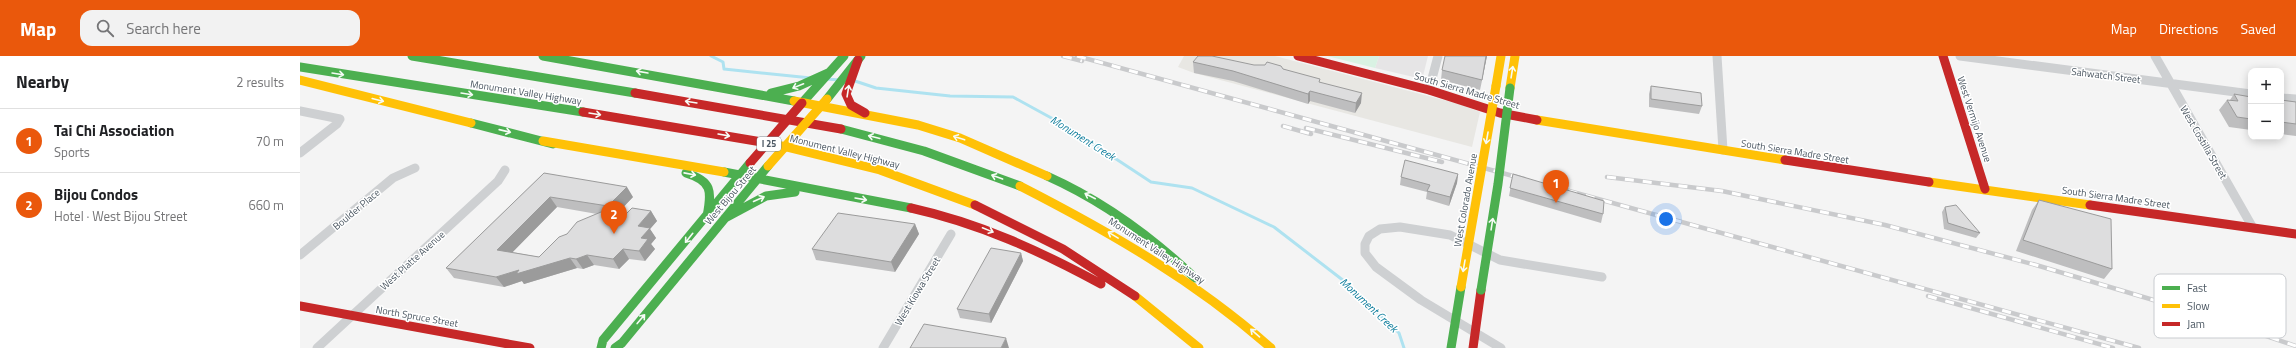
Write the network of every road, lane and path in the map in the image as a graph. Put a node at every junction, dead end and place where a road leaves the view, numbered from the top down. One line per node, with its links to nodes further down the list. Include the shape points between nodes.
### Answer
1 (412, 56): 44 (main road, Monument Valley Highway, one-way to 1, via 1144,253 1090,221 1013,182 924,151 858,132 785,118)
2 (543, 56): 18 (main road, one-way to 2)
3 (844, 56): 14 (main road, West Bijou Street)
4 (1298, 56): 17 (main road, South Sierra Madre Street)
5 (1438, 56): 17 (street)
6 (1501, 56): 45 (main road, West Colorado Avenue, one-way to 45, bridge)
7 (1515, 56): 46 (main road, one-way to 7, bridge)
8 (1717, 56): 27 (street)
9 (1943, 56): 33 (main road, West Vermijo Avenue)
10 (1960, 56): 16 (street, Sahwatch Street)
11 (2155, 56): 16 (street, West Costilla Street)
12 (860, 58): 23 (main road, West Bijou Street, bridge); 25 (main road, one-way to 12, via 851,105 846,94)
13 (300, 67): 47 (main road, Monument Valley Highway / I 25, one-way to 47, via 722,135 803,151 907,178 990,211 1064,249 1112,278)
14 (830, 72): 18 (main road, one-way to 18, via 787,90); 22 (main road, West Bijou Street)
15 (300, 80): 26 (main road, one-way to 26)
16 (2170, 83): 19 (street, Sahwatch Street); 37 (street, West Costilla Street)
17 (1430, 90): 27 (main road, South Sierra Madre Street, via 1500,113)
18 (764, 94): 22 (main road)
19 (2248, 94)
20 (2284, 98): 21 (street)
21 (2296, 100)
22 (802, 103): 23 (main road); 31 (main road, West Bijou Street, bridge)
23 (820, 106): 25 (main road); 32 (main road, West Bijou Street, bridge)
24 (300, 111): 28 (street, via 340,119)
25 (866, 114): 44 (main road, one-way to 25, via 1177,260 1096,199 997,152 918,125)
26 (543, 141): 31 (main road); 35 (main road, one-way to 35, via 586,153 698,175 705,179 712,194)
27 (1724, 150): 33 (main road, South Sierra Madre Street)
28 (300, 153)
29 (415, 168): 40 (street, Boulder Place, via 393,178)
30 (505, 170): 43 (street, West Platte Avenue, via 498,181)
31 (740, 175): 32 (main road); 35 (main road, West Bijou Street)
32 (758, 179): 34 (main road); 36 (main road, West Bijou Street)
33 (1985, 189): 37 (main road, South Sierra Madre Street)
34 (823, 192): 36 (main road, one-way to 34, via 756,200 774,194); 47 (main road, one-way to 47, via 919,210 986,229 1095,280)
35 (707, 216): 50 (main road, West Bijou Street, one-way to 50, via 604,340)
36 (725, 218): 51 (main road, West Bijou Street, one-way to 36, via 622,343)
37 (2253, 228): 39 (main road, South Sierra Madre Street)
38 (951, 234): 52 (street, West Kiowa Street)
39 (2296, 234)
40 (300, 256)
41 (1602, 277): 45 (street, via 1500,260 1450,235 1400,227 1380,229 1369,236 1365,244 1366,253 1376,267 1416,297)
42 (300, 306): 43 (main road, North Spruce Street)
43 (351, 316): 48 (street, West Platte Avenue); 49 (main road, North Spruce Street)
44 (1239, 318): 53 (main road, Monument Valley Highway, one-way to 44)
45 (1455, 321): 46 (street); 54 (main road, West Colorado Avenue)
46 (1475, 333): 55 (main road); 56 (street)
47 (1197, 346)
48 (316, 348)
49 (530, 348)
50 (601, 348)
51 (615, 348)
52 (883, 348)
53 (1271, 348)
54 (1451, 348)
55 (1473, 348)
56 (1501, 348)

